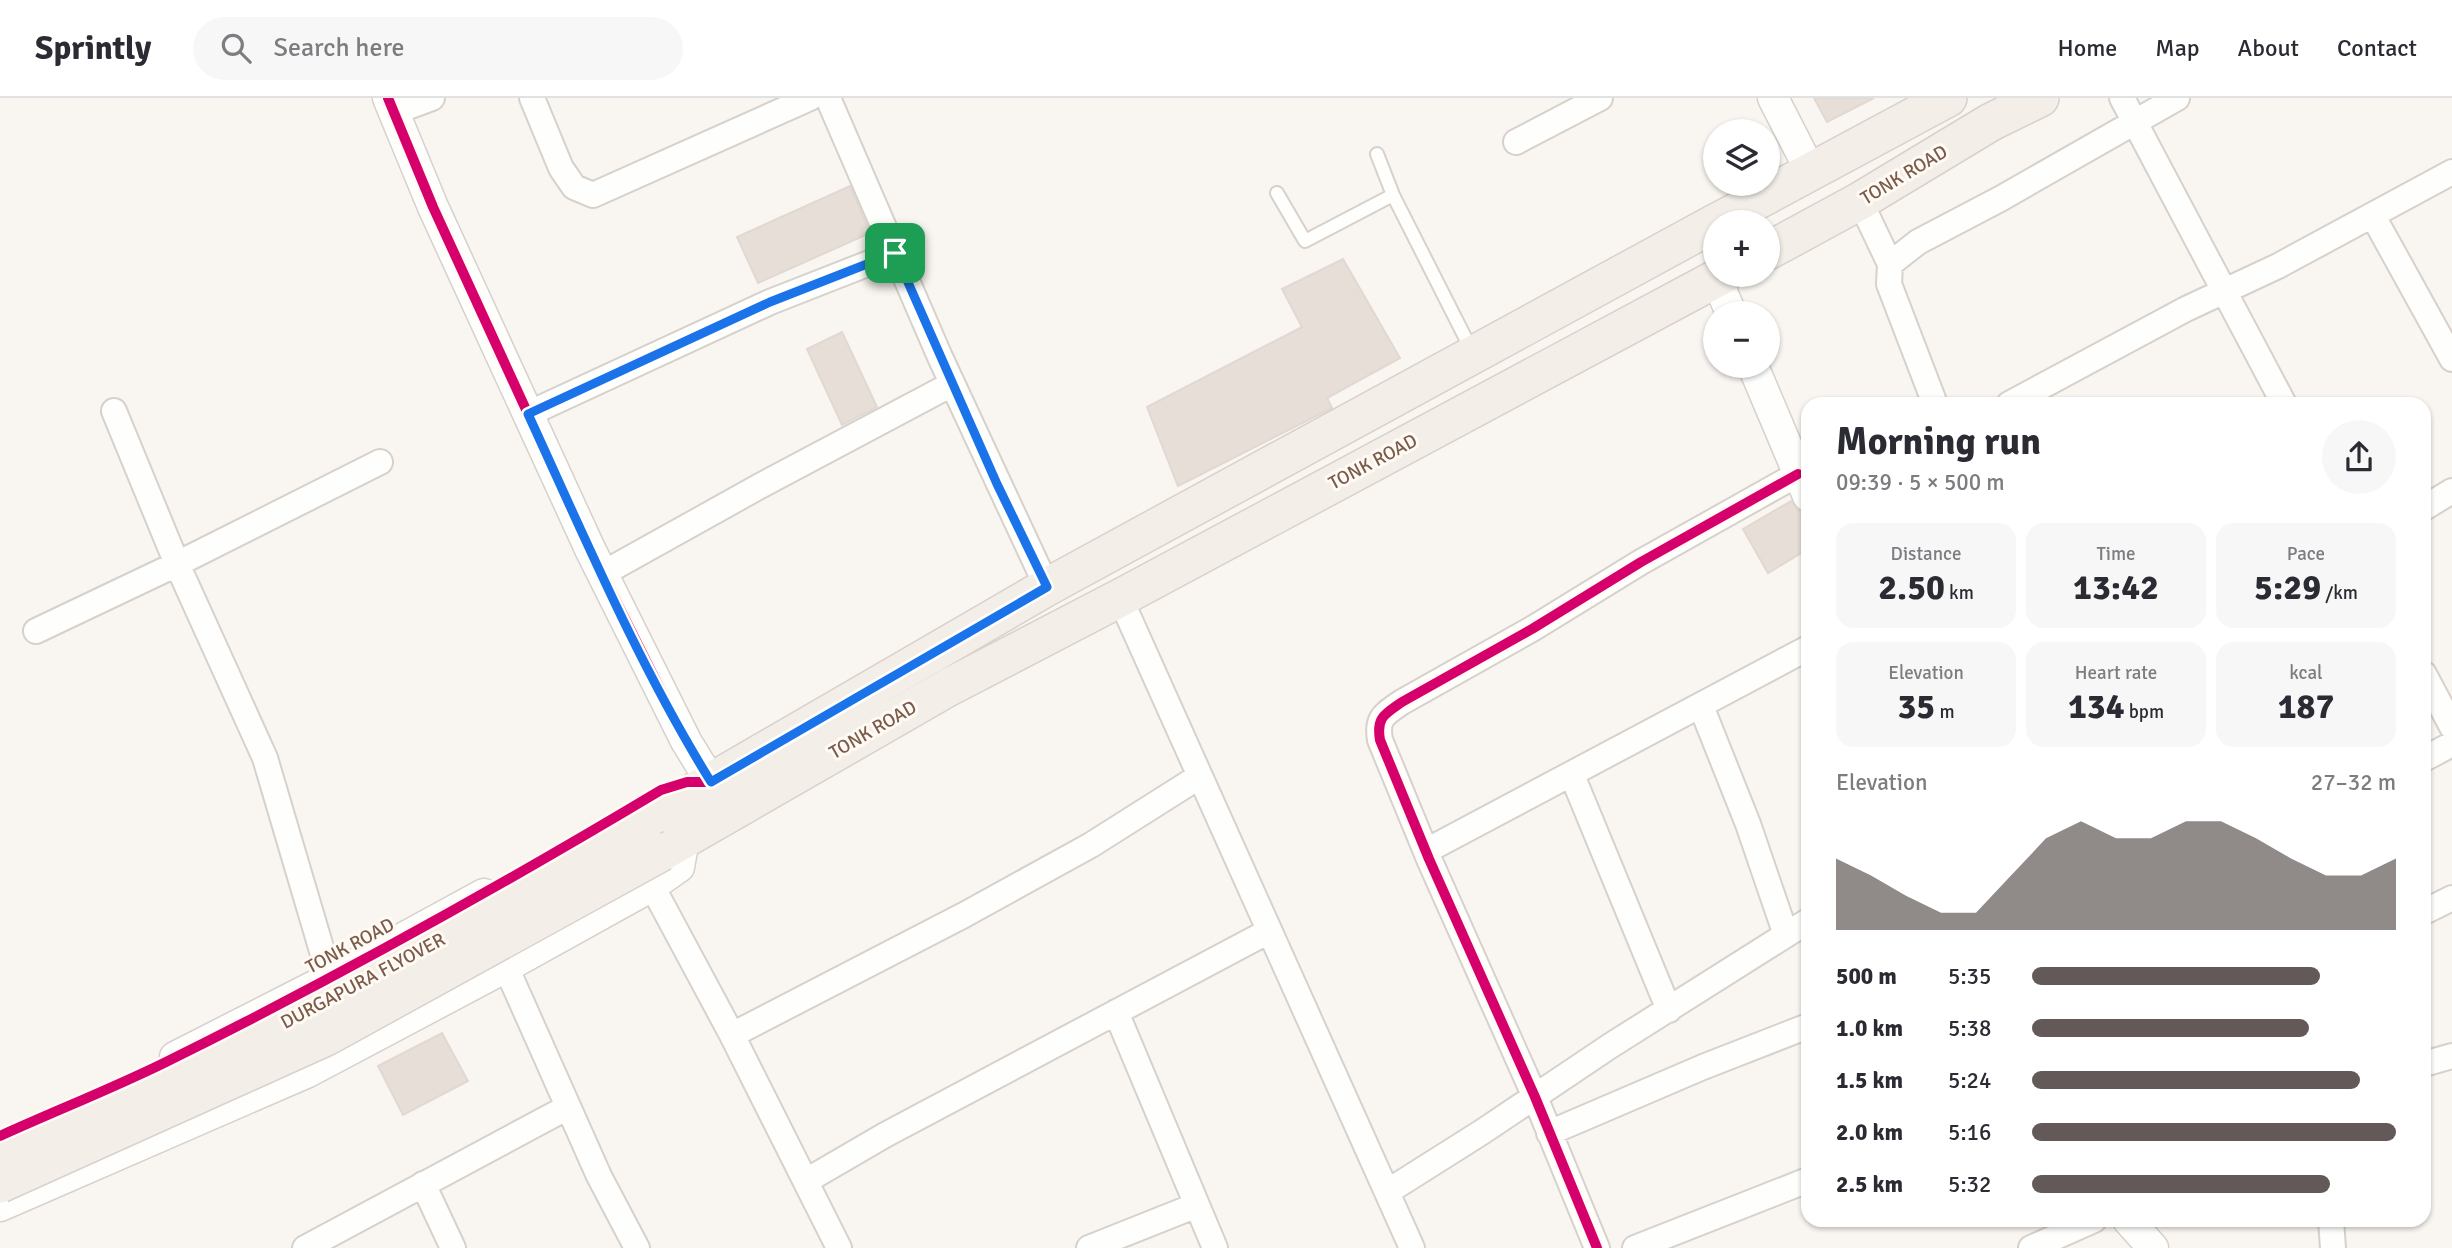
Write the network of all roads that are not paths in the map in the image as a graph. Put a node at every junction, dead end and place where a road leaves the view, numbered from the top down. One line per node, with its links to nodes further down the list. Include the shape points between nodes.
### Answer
1 (432, 98): 11 (street)
2 (532, 98): 3 (street, via 561,168 574,187 593,195)
3 (810, 98)
4 (828, 98): 24 (street)
5 (1600, 98): 13 (street)
6 (1773, 98): 15 (street)
7 (1948, 98): 15 (main road, TONK ROAD)
8 (2040, 98): 19 (main road, TONK ROAD, via 1991,122)
9 (2122, 98): 12 (street)
10 (2177, 98): 12 (street)
11 (391, 105): 37 (street)
12 (2134, 122): 25 (street, via 1918,242); 27 (street)
13 (1516, 142)
14 (1377, 154): 18 (lane)
15 (1811, 172): 20 (main road, TONK ROAD)
16 (2452, 172): 21 (street)
17 (1277, 193): 18 (lane, via 1305,241)
18 (1393, 195): 29 (lane)
19 (1860, 201): 23 (main road, TONK ROAD); 25 (street)
20 (1740, 210)
21 (2373, 216): 27 (street); 28 (street)
22 (1703, 230): 29 (main road, TONK ROAD)
23 (1780, 244)
24 (895, 253): 32 (street); 37 (street, via 770,302)
25 (1889, 264): 33 (street, via 1889,284)
26 (1703, 285): 46 (main road, TONK ROAD)
27 (2223, 292): 34 (street); 35 (street)
28 (2444, 324): 30 (street)
29 (1474, 355): 45 (main road, TONK ROAD)
30 (2452, 359)
31 (1758, 378): 39 (street)
32 (952, 384): 44 (street); 45 (street)
33 (1933, 397)
34 (2022, 397)
35 (2280, 397)
36 (114, 411): 43 (street)
37 (528, 414): 44 (street)
38 (380, 462): 43 (street)
39 (1801, 480)
40 (1801, 486): 58 (street, via 1641,562 1383,715 1378,727 1380,740)
41 (2452, 491): 42 (street)
42 (2431, 504)
43 (177, 564): 47 (street); 66 (street, via 265,758)
44 (602, 574): 56 (street, via 685,741)
45 (1047, 587): 56 (main road, TONK ROAD)
46 (1120, 598): 55 (street); 57 (main road, TONK ROAD, via 949,687)
47 (36, 631)
48 (1801, 652): 50 (street)
49 (2431, 687): 51 (street)
50 (1701, 706): 54 (street); 64 (street)
51 (2452, 727)
52 (2452, 744): 53 (street)
53 (2431, 755)
54 (1572, 775): 58 (street); 67 (street)
55 (1200, 776): 63 (street); 70 (street, via 1068,858)
56 (711, 782): 66 (street, TONK ROAD, via 687,782 661,790); 79 (main road, DURGAPURA FLYOVER, bridge, via 378,976 224,1054)
57 (673, 846): 59 (street, via 678,867); 82 (main road, DURGAPURA FLYOVER, bridge, via 326,1037)
58 (1426, 851): 74 (street)
59 (652, 886): 65 (street); 70 (street)
60 (2452, 898): 61 (street)
61 (2431, 908)
62 (1801, 925): 64 (street)
63 (1269, 931): 68 (street); 84 (street)
64 (1786, 935): 67 (street)
65 (506, 967): 75 (street); 76 (street, via 307,1072)
66 (330, 978): 71 (street, TONK ROAD)
67 (1669, 1010): 74 (street)
68 (1116, 1012): 80 (street); 85 (street)
69 (1801, 1030): 77 (street)
70 (732, 1035): 80 (street)
71 (184, 1053): 76 (street); 78 (street, TONK ROAD)
72 (2452, 1056): 73 (street)
73 (2431, 1062)
74 (1535, 1097): 77 (street); 84 (street)
75 (568, 1107): 83 (street); 92 (street)
76 (211, 1115): 86 (street)
77 (1549, 1133): 97 (street)
78 (0, 1136)
79 (0, 1151)
80 (806, 1181): 93 (street)
81 (1801, 1183): 98 (street)
82 (0, 1184)
83 (423, 1184): 90 (street); 91 (street)
84 (1387, 1192): 96 (street)
85 (1197, 1205): 94 (street); 95 (street)
86 (0, 1206)
87 (2078, 1227): 99 (street)
88 (2134, 1227): 100 (street)
89 (2332, 1227): 101 (street)
90 (305, 1248)
91 (453, 1248)
92 (637, 1248)
93 (839, 1248)
94 (1089, 1248)
95 (1215, 1248)
96 (1412, 1248)
97 (1597, 1248)
98 (1635, 1248)
99 (2031, 1248)
100 (2153, 1248)
101 (2333, 1248)

